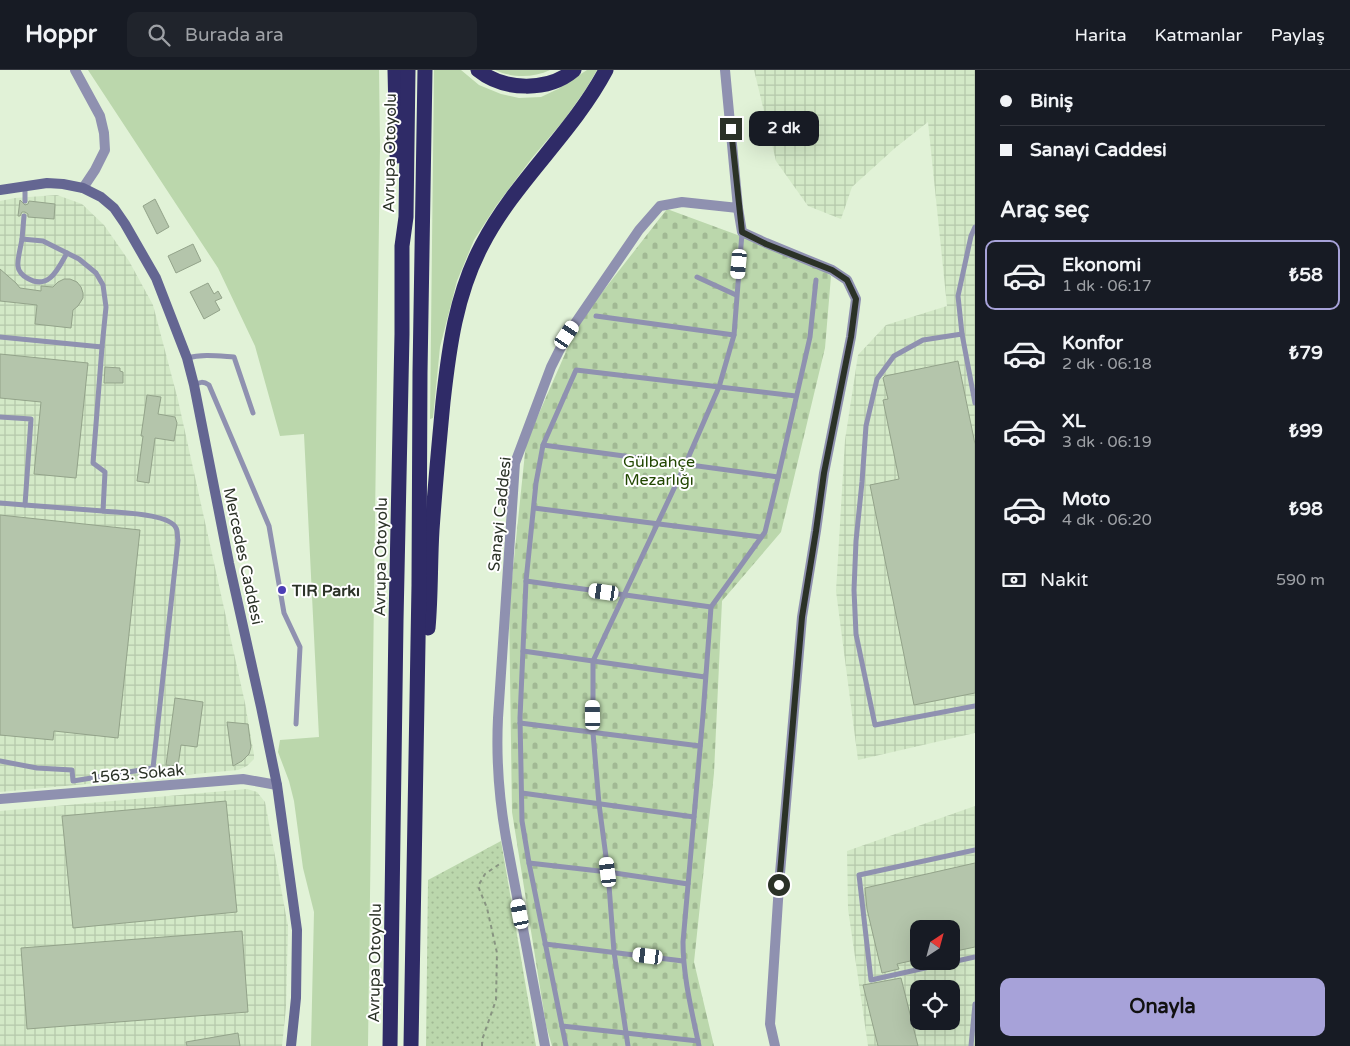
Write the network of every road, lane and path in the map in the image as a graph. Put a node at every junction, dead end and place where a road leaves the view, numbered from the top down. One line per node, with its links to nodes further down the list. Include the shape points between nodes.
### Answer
1 (75, 70): 10 (street, via 100,116 104,133 105,150)
2 (396, 70): 18 (highway)
3 (408, 70): 18 (highway, Avrupa Otoyolu, via 406,217)
4 (424, 70): 50 (highway)
5 (478, 70): 6 (highway, via 499,82 520,86 547,83)
6 (574, 70)
7 (606, 70): 50 (highway, via 585,105 492,226 460,298 447,362 425,657)
8 (726, 70): 13 (street)
9 (25, 186): 10 (street, Mercedes Caddesi, via 47,183); 11 (street, Mercedes Caddesi); 12 (lane)
10 (83, 188): 28 (street, Mercedes Caddesi, via 102,197 125,224 156,278)
11 (0, 190)
12 (25, 201)
13 (738, 208): 16 (street); 63 (street, Sanayi Caddesi, via 682,202 660,206 639,230 567,335 551,367 515,463 496,746)
14 (24, 216): 17 (lane)
15 (975, 228): 24 (lane, via 958,296)
16 (742, 232): 22 (lane); 82 (street, via 832,270 847,280 856,299 802,617 770,1024)
17 (22, 239): 19 (lane, via 43,241); 19 (lane, via 18,266 22,274 33,281 51,278)
18 (402, 246): 76 (highway, Avrupa Otoyolu)
19 (67, 253): 27 (lane, via 96,273 103,285 106,307)
20 (698, 277): 22 (lane)
21 (816, 280): 31 (lane, via 810,337)
22 (736, 295): 25 (lane)
23 (596, 316): 25 (lane)
24 (962, 334): 32 (lane); 51 (lane, via 923,340 894,356 877,379 866,426 854,590 856,634 875,725)
25 (734, 335): 30 (lane)
26 (0, 337): 27 (lane)
27 (102, 347): 41 (lane, via 93,463 105,472)
28 (187, 358): 29 (street, Mercedes Caddesi); 33 (lane, via 205,355 234,357)
29 (194, 385): 53 (lane, via 205,382 209,385 269,526 284,613 300,647); 57 (street, Mercedes Caddesi)
30 (719, 387): 31 (lane); 35 (lane, via 576,370); 36 (lane)
31 (796, 396): 37 (lane)
32 (975, 403)
33 (253, 413)
34 (0, 417): 39 (lane, via 31,419)
35 (543, 445): 36 (lane); 40 (lane)
36 (685, 465): 37 (lane); 42 (lane)
37 (778, 477): 43 (lane)
38 (0, 503): 39 (lane)
39 (25, 505): 41 (lane)
40 (534, 508): 42 (lane); 44 (lane)
41 (102, 511): 56 (lane, via 153,516 171,522 176,529 178,540 153,768 73,781 72,770)
42 (656, 524): 43 (lane); 45 (lane)
43 (761, 537): 46 (lane)
44 (526, 581): 45 (lane); 47 (lane)
45 (624, 595): 46 (lane); 48 (lane)
46 (710, 607): 49 (lane)
47 (522, 651): 48 (lane); 52 (lane)
48 (592, 661): 49 (lane); 54 (lane)
49 (705, 677): 55 (lane)
50 (417, 688): 77 (highway)
51 (975, 706)
52 (520, 723): 54 (lane); 58 (lane)
53 (296, 724)
54 (593, 732): 55 (lane); 60 (lane)
55 (700, 746): 61 (lane)
56 (0, 761)
57 (277, 785): 59 (street, 1563. Sokak, via 243,779); 75 (street, Mercedes Caddesi, via 297,930 296,998)
58 (522, 793): 60 (lane); 64 (lane, via 522,821)
59 (0, 799)
60 (599, 804): 61 (lane); 65 (lane)
61 (694, 817): 66 (lane)
62 (975, 850): 69 (lane, via 859,875 871,980)
63 (509, 857): 78 (path, via 485,874 478,886 487,908 497,953 496,1000); 79 (street, Sanayi Caddesi)
64 (529, 863): 65 (lane); 67 (lane)
65 (608, 872): 66 (lane); 68 (lane)
66 (688, 884): 70 (lane)
67 (546, 944): 68 (lane); 72 (lane)
68 (614, 952): 70 (lane); 73 (lane)
69 (975, 958)
70 (683, 961): 74 (lane)
71 (975, 1004): 83 (lane)
72 (562, 1026): 73 (lane); 80 (lane)
73 (625, 1034): 74 (lane); 81 (lane)
74 (699, 1043)
75 (291, 1046)
76 (390, 1046)
77 (411, 1046)
78 (482, 1046)
79 (545, 1046)
80 (566, 1046)
81 (628, 1046)
82 (775, 1046)
83 (971, 1046)

